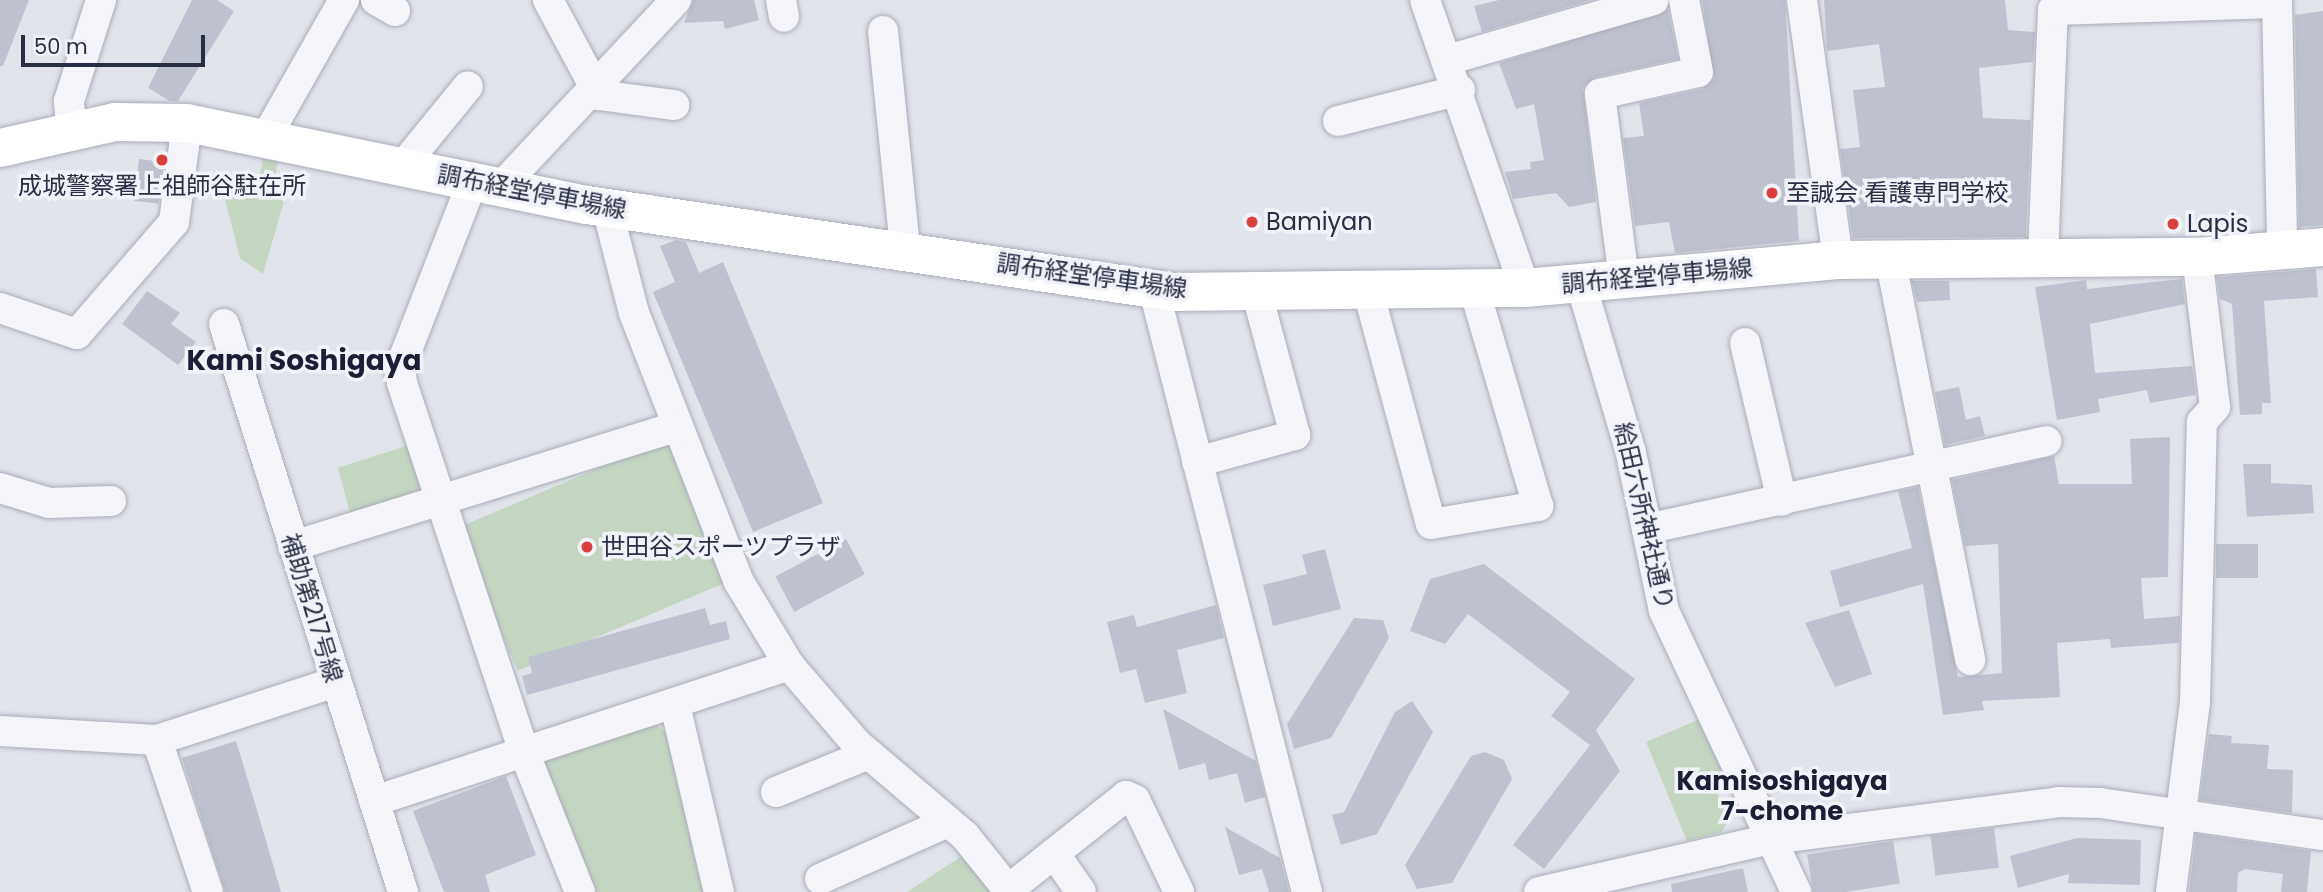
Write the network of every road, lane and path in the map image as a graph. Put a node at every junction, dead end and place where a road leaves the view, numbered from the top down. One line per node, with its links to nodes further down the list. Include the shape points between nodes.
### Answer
1 (101, 0): 18 (street, via 69,101)
2 (344, 0): 19 (street)
3 (548, 0): 13 (street)
4 (676, 0): 13 (street)
5 (1425, 0): 11 (street)
6 (1654, 0): 11 (street)
7 (1684, 0): 31 (street, via 1698,72 1600,94)
8 (1802, 0): 30 (street)
9 (2277, 1): 24 (street); 27 (street, via 2053,10)
10 (883, 31): 26 (street)
11 (1451, 59): 14 (street)
12 (468, 86): 21 (street)
13 (595, 90): 15 (street); 22 (street)
14 (1460, 90): 16 (street); 33 (street)
15 (674, 105)
16 (1338, 121)
17 (187, 123): 18 (main road, 調布経堂停車場線, via 115,122); 19 (main road, 調布経堂停車場線); 38 (street, via 174,222 76,334)
18 (72, 132): 20 (main road, 調布経堂停車場線)
19 (265, 139): 21 (main road, 調布経堂停車場線)
20 (0, 148)
21 (402, 167): 22 (main road, 調布経堂停車場線)
22 (486, 186): 23 (main road, 調布経堂停車場線); 48 (street, via 400,368)
23 (607, 208): 26 (main road, 調布経堂停車場線); 41 (street, via 634,313)
24 (2282, 246): 25 (main road, 調布経堂停車場線); 28 (main road, 調布経堂停車場線)
25 (2323, 247)
26 (905, 248): 35 (main road, 調布経堂停車場線)
27 (2043, 257): 28 (main road, 調布経堂停車場線); 29 (main road, 調布経堂停車場線)
28 (2197, 257): 61 (street, via 2215,407 2202,422 2194,703)
29 (1890, 258): 30 (main road, 調布経堂停車場線); 44 (street)
30 (1838, 260): 31 (main road, 調布経堂停車場線)
31 (1624, 279): 32 (main road, 調布経堂停車場線)
32 (1581, 284): 33 (main road, 調布経堂停車場線); 49 (street, 給田六所神社通り)
33 (1525, 288): 34 (main road, 調布経堂停車場線)
34 (1474, 289): 37 (main road, 調布経堂停車場線); 37 (street, via 1538,506 1431,524)
35 (1154, 290): 36 (main road, 調布経堂停車場線); 43 (street)
36 (1256, 290): 37 (main road, 調布経堂停車場線); 43 (street, via 1295,435)
37 (1368, 291)
38 (0, 308)
39 (224, 324): 50 (street, 補助第217号線)
40 (1745, 343): 47 (street)
41 (675, 426): 48 (street); 52 (street, via 739,582)
42 (2046, 441): 44 (street)
43 (1197, 462): 74 (street)
44 (1929, 470): 47 (street); 51 (street)
45 (0, 488): 46 (street, via 49,503)
46 (111, 501)
47 (1782, 501): 49 (street)
48 (439, 502): 50 (street); 57 (street)
49 (1647, 529): 64 (street, 給田六所神社通り, via 1664,611)
50 (293, 546): 53 (street, 補助第217号線)
51 (1970, 660)
52 (789, 665): 54 (street); 58 (street)
53 (336, 682): 56 (street); 60 (street, 補助第217号線)
54 (674, 705): 57 (street); 71 (street)
55 (0, 731): 56 (street)
56 (157, 740): 68 (street)
57 (524, 752): 60 (street); 70 (street)
58 (869, 754): 59 (street); 62 (street)
59 (776, 792)
60 (374, 801): 69 (street, 補助第217号線)
61 (2183, 816): 63 (street); 64 (street, via 2058,802); 77 (street)
62 (948, 822): 66 (street); 67 (street)
63 (2323, 835)
64 (1771, 839): 75 (street); 76 (street, 給田六所神社通り)
65 (1054, 853): 67 (street); 72 (street); 73 (street, via 1126,796 1135,800)
66 (820, 879)
67 (1009, 891)
68 (208, 892)
69 (403, 892)
70 (580, 892)
71 (719, 892)
72 (1081, 892)
73 (1179, 892)
74 (1307, 892)
75 (1539, 892)
76 (1796, 892)
77 (2171, 892)

